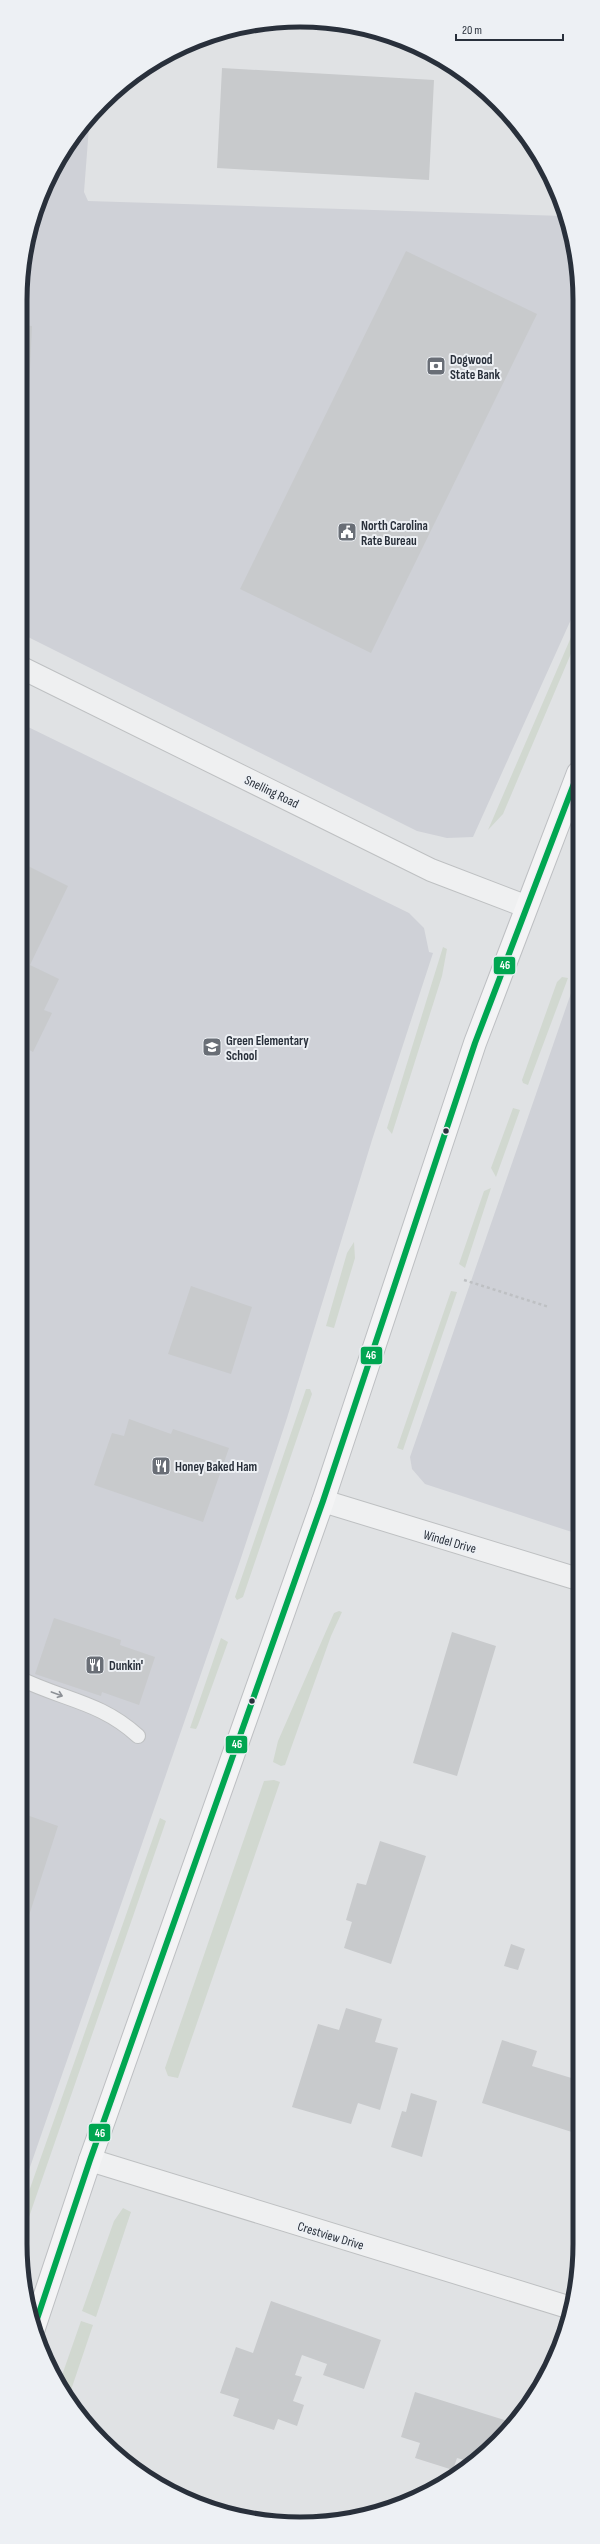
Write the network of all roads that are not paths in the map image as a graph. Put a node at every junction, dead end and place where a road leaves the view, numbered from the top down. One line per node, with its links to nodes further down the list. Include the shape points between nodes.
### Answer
1 (27, 670): 3 (street, Snelling Road, via 431,870)
2 (573, 786): 3 (main road)
3 (525, 906): 4 (main road, via 434,1160)
4 (323, 1501): 5 (street, Windel Drive, via 391,1524); 8 (main road)
5 (573, 1578)
6 (27, 1681): 7 (lane, one-way to 7, via 105,1712 124,1723)
7 (138, 1736)
8 (90, 2160): 9 (street, Crestview Drive); 10 (main road)
9 (566, 2306)
10 (37, 2319)

